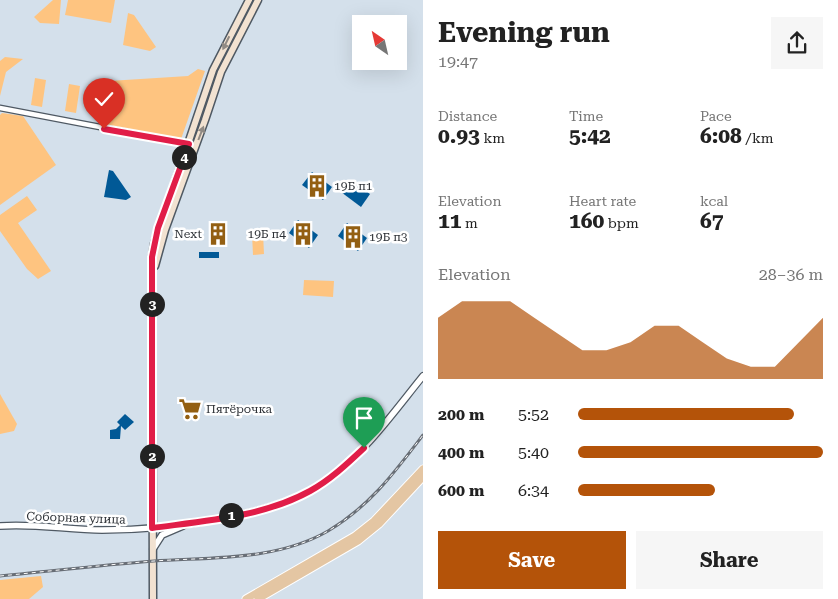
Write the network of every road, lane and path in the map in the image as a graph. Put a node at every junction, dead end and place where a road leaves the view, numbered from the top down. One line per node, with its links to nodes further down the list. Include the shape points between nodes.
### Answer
1 (248, 0): 4 (main road, one-way to 4, via 213,70)
2 (258, 0): 5 (main road, one-way to 2, via 221,72)
3 (0, 108): 4 (street)
4 (189, 144): 5 (main road, via 158,228)
5 (153, 269): 11 (main road)
6 (423, 376): 9 (street, via 364,448 325,482 280,504)
7 (423, 469): 14 (main road, via 374,521 355,536)
8 (423, 477): 15 (main road, via 379,524 358,541)
9 (194, 522): 11 (street, Соборная улица); 12 (street, via 162,535)
10 (0, 526): 11 (street, Соборная улица, via 99,530)
11 (152, 528): 12 (main road)
12 (153, 549): 13 (main road)
13 (153, 599)
14 (246, 599)
15 (258, 599)

